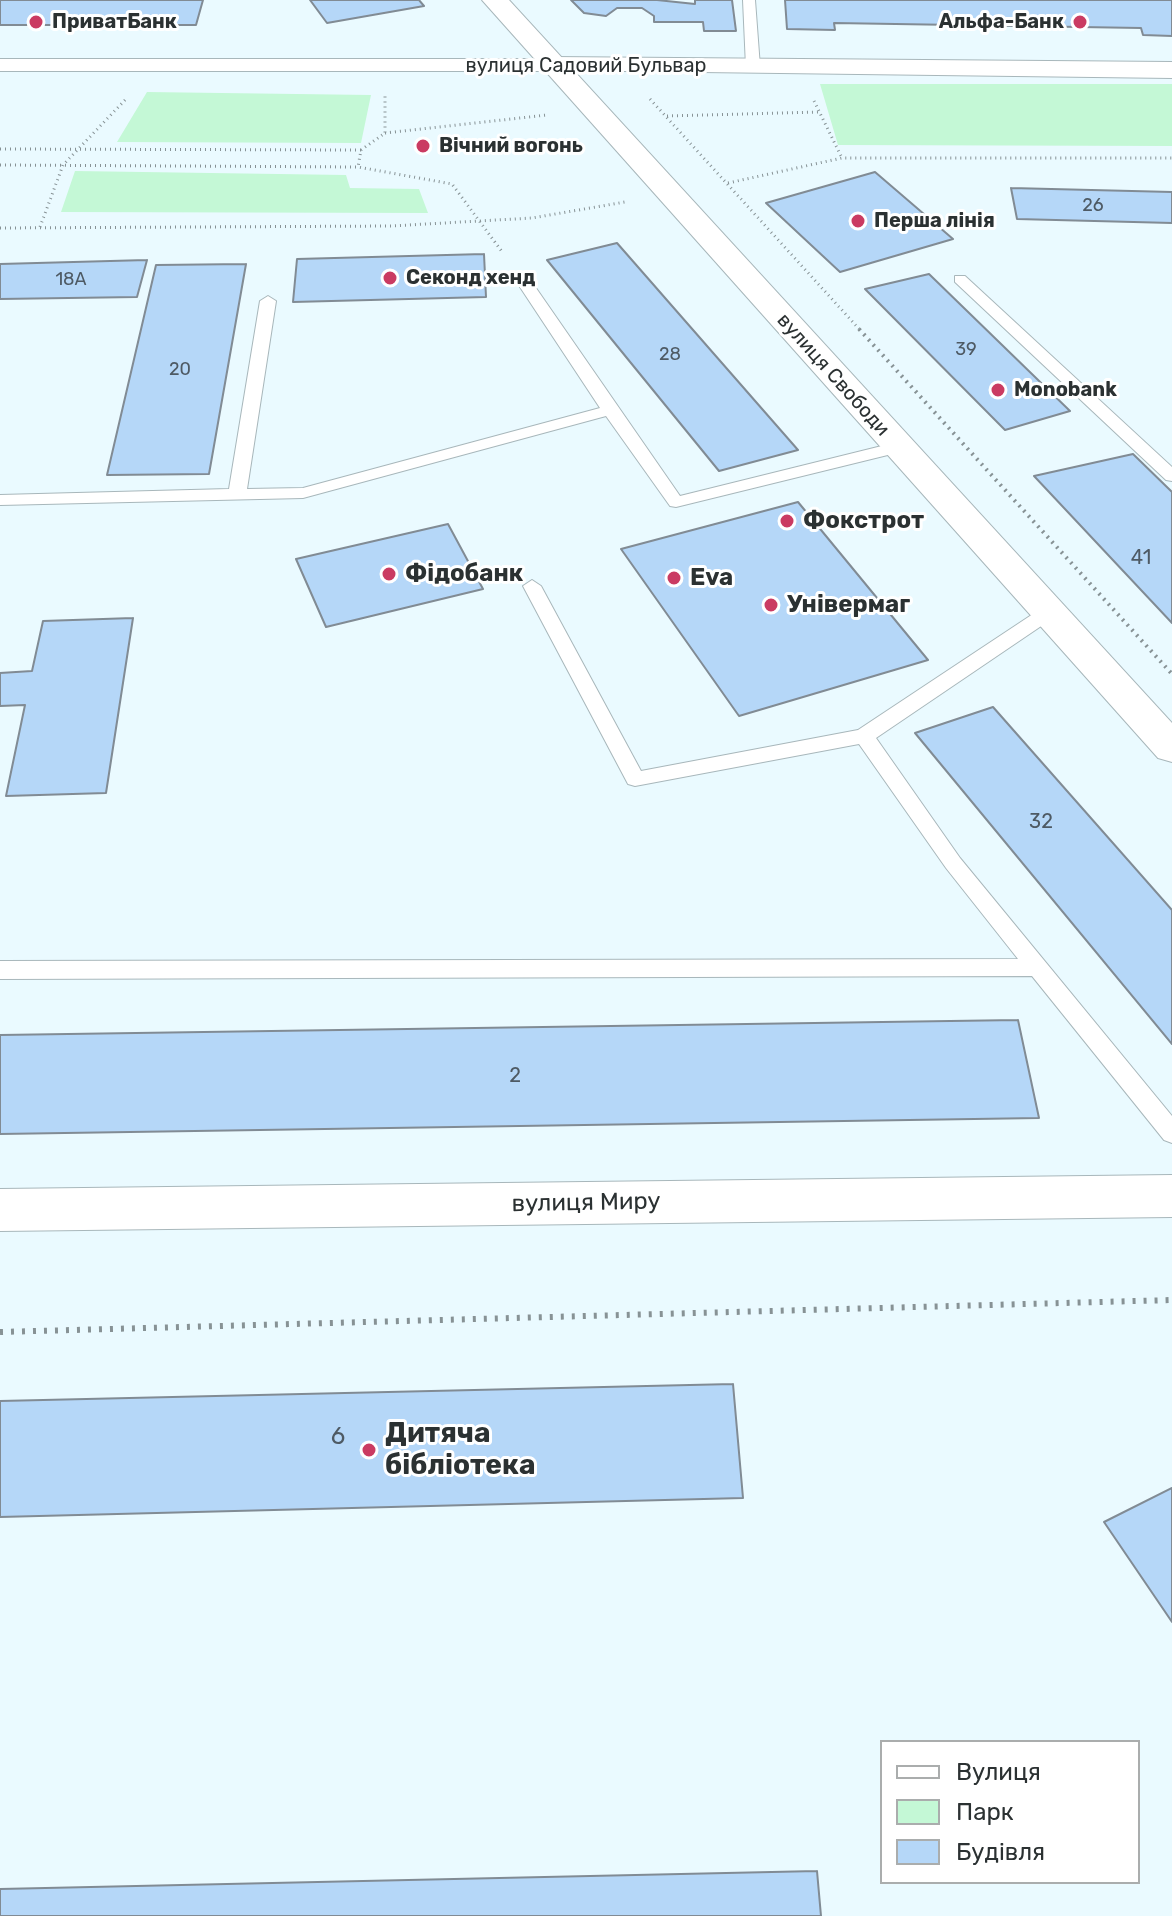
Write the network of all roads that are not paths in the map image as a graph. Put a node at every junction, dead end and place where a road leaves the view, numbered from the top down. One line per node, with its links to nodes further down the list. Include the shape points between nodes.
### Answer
1 (495, 0): 4 (main road, вулиця Свободи)
2 (749, 0): 5 (lane)
3 (0, 65): 4 (street, вулиця Садовий Бульвар)
4 (553, 65): 5 (street, вулиця Садовий Бульвар); 11 (main road, вулиця Свободи)
5 (753, 67): 6 (street, вулиця Садовий Бульвар)
6 (1172, 70)
7 (522, 278): 10 (lane)
8 (960, 279): 12 (lane)
9 (268, 301): 13 (lane)
10 (610, 410): 11 (lane, via 676,502); 13 (lane, via 303,493)
11 (898, 447): 16 (main road, вулиця Свободи)
12 (1172, 476)
13 (237, 495): 14 (lane)
14 (0, 500)
15 (532, 586): 17 (lane, via 635,779)
16 (1049, 612): 17 (lane); 18 (main road, вулиця Свободи)
17 (864, 736): 19 (lane, via 953,863)
18 (1172, 748)
19 (1036, 967): 20 (lane); 21 (lane)
20 (0, 970)
21 (1172, 1133)
22 (1172, 1196): 23 (main road, вулиця Миру)
23 (0, 1210)

